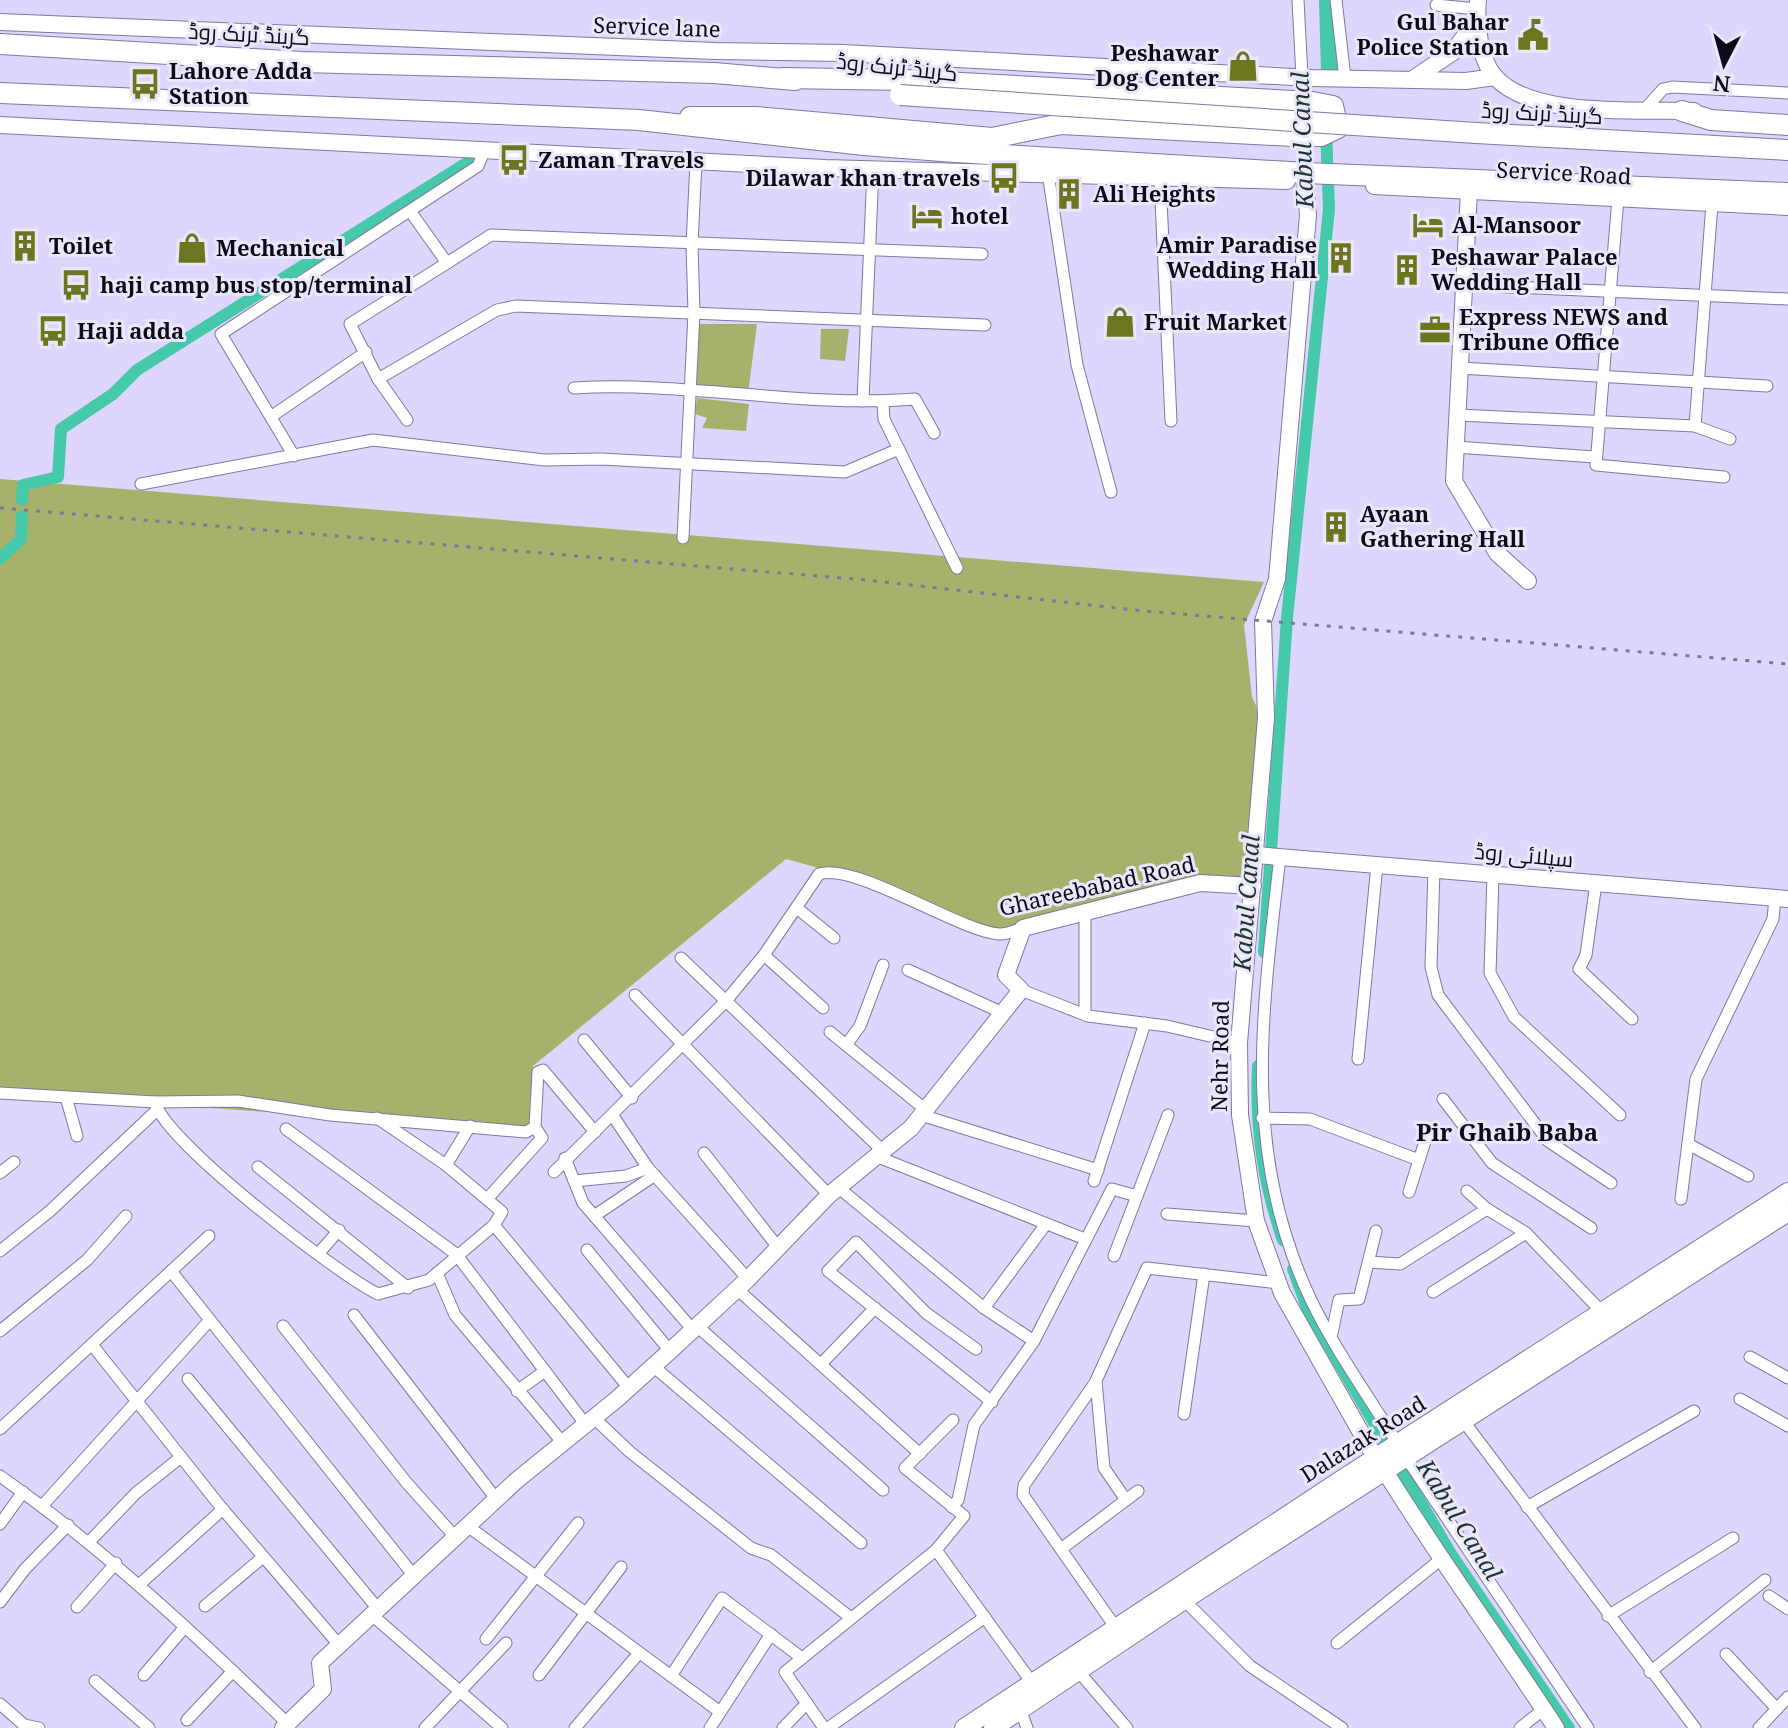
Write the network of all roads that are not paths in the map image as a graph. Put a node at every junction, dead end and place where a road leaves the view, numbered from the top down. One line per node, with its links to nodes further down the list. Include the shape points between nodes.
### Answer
1 (1298, 0): 15 (street)
2 (1336, 0): 16 (street)
3 (1436, 5): 4 (street)
4 (1477, 9): 13 (street, via 1486,60); 17 (street, via 1453,52)
5 (0, 22): 6 (street, Service lane)
6 (302, 33): 8 (street, Service lane); 9 (street)
7 (0, 44): 9 (highway, گرینڈ ٹرنک روڈ)
8 (715, 51): 10 (street, Service lane); 11 (street)
9 (302, 62): 11 (highway, گرینڈ ٹرنک روڈ)
10 (1109, 67): 12 (street, Service lane); 18 (street)
11 (714, 73): 14 (highway, گرینڈ ٹرنک روڈ)
12 (1231, 74): 15 (street, Service lane); 21 (street)
13 (1495, 77): 17 (street, Service lane); 22 (street, via 1520,94 1555,104)
14 (783, 78): 18 (highway); 30 (highway, گرینڈ ٹرنک روڈ, bridge, via 900,95)
15 (1307, 78): 16 (street, Service lane)
16 (1341, 78): 17 (street, Service lane)
17 (1413, 79)
18 (1107, 92): 21 (highway)
19 (0, 93): 25 (highway)
20 (1788, 93): 22 (street, via 1672,87 1663,89)
21 (1230, 98): 25 (highway, via 1327,103 1337,110 1338,128 1307,136 1061,124 992,138 743,117)
22 (1645, 109): 23 (street)
23 (1682, 111): 24 (street); 27 (highway, via 1711,120)
24 (1788, 115)
25 (639, 120): 29 (highway)
26 (0, 125): 28 (street)
27 (1788, 125)
28 (485, 149): 31 (street); 43 (street, via 478,166)
29 (915, 149): 33 (street); 37 (highway)
30 (1788, 150)
31 (696, 162): 32 (street); 44 (street)
32 (873, 170): 33 (street); 45 (street)
33 (912, 171): 34 (street)
34 (1048, 173): 35 (street); 80 (street, via 1077,365)
35 (1160, 177): 37 (street); 68 (street)
36 (1338, 178): 37 (highway); 38 (street, Service Road); 39 (highway)
37 (1309, 179): 84 (street, Nehr Road, via 1277,579 1263,621 1266,718)
38 (1469, 191): 40 (street, Service Road); 48 (street)
39 (1788, 193)
40 (1618, 198): 41 (street, Service Road); 49 (street)
41 (1712, 204): 42 (street, Service Road); 50 (street)
42 (1788, 207)
43 (410, 211): 47 (street); 66 (street, via 224,330 221,339)
44 (692, 245): 45 (street); 47 (street, via 491,235); 52 (street)
45 (867, 250): 46 (street); 53 (street)
46 (982, 254)
47 (447, 263): 55 (street, via 353,320 351,330)
48 (1464, 285): 49 (street); 56 (street)
49 (1610, 290): 50 (street); 57 (street)
50 (1705, 294): 51 (street); 59 (street)
51 (1788, 299)
52 (694, 313): 53 (street); 58 (street, via 516,306 497,310); 62 (street)
53 (866, 322): 54 (street); 63 (street)
54 (985, 325)
55 (366, 352): 58 (street); 66 (street)
56 (1460, 368): 57 (street); 65 (street)
57 (1602, 377): 59 (street); 69 (street)
58 (378, 379): 67 (street)
59 (1698, 381): 60 (street); 70 (street)
60 (1767, 386)
61 (574, 388): 62 (street)
62 (689, 390): 63 (street); 77 (street)
63 (863, 401): 64 (street)
64 (883, 402): 71 (street, via 915,399); 74 (street, via 884,419)
65 (1458, 415): 69 (street); 73 (street)
66 (272, 416): 75 (street)
67 (407, 420)
68 (1171, 421)
69 (1598, 422): 70 (street); 76 (street)
70 (1695, 426): 72 (street)
71 (934, 433)
72 (1730, 439)
73 (1456, 447): 76 (street); 83 (street, via 1454,481 1497,553)
74 (899, 449): 77 (street, via 845,472); 82 (street)
75 (294, 456): 77 (street, via 373,440 544,460); 79 (street)
76 (1595, 457): 78 (street, via 1596,465)
77 (686, 466): 81 (street)
78 (1724, 477)
79 (141, 484)
80 (1111, 492)
81 (683, 538)
82 (957, 568)
83 (1528, 581)
84 (1256, 855): 85 (street, سپلائی روڈ); 90 (street, Nehr Road)
85 (1280, 857): 86 (street, سپلائی روڈ); 124 (street, via 1263,1038)
86 (1377, 865): 87 (street, سپلائی روڈ); 113 (street)
87 (1434, 870): 88 (street, سپلائی روڈ); 144 (street, via 1431,967 1438,995 1548,1141)
88 (1493, 875): 89 (street, سپلائی روڈ); 121 (street, via 1490,973 1514,1017)
89 (1596, 883): 91 (street, سپلائی روڈ); 106 (street, via 1586,955 1579,969)
90 (1253, 886): 93 (street, Ghareebabad Road, via 1200,883); 110 (street, Nehr Road)
91 (1781, 899): 131 (street, via 1696,1079)
92 (798, 909): 94 (street, Ghareebabad Road, via 819,874 833,872 1000,934); 95 (street); 96 (street)
93 (1085, 912): 94 (street, Ghareebabad Road); 105 (street)
94 (1023, 928): 100 (street, via 1006,975)
95 (834, 938)
96 (764, 955): 102 (street); 103 (street)
97 (681, 958): 102 (street)
98 (883, 965): 111 (street, via 860,1026)
99 (908, 970): 104 (street)
100 (1021, 990): 104 (street); 105 (street)
101 (635, 995): 112 (street)
102 (725, 1002): 112 (street); 133 (street)
103 (823, 1008)
104 (1003, 1013): 119 (street)
105 (1085, 1015): 107 (street)
106 (1632, 1019)
107 (1145, 1023): 110 (street); 119 (street, via 1096,1176)
108 (830, 1032): 111 (street)
109 (584, 1040): 116 (street)
110 (1239, 1043): 157 (street, Nehr Road, via 1240,1115)
111 (846, 1045): 119 (street)
112 (684, 1047): 116 (street); 146 (street)
113 (1358, 1059)
114 (0, 1093): 115 (street)
115 (66, 1097): 118 (street); 130 (street)
116 (632, 1098): 122 (street)
117 (1443, 1099): 160 (street, via 1492,1163)
118 (156, 1106): 123 (street, via 238,1101); 168 (street, via 50,1211); 169 (street, via 218,1173)
119 (924, 1112): 133 (street)
120 (1168, 1115): 149 (street)
121 (1620, 1115)
122 (613, 1116): 128 (street); 140 (street)
123 (377, 1118): 125 (street); 137 (street)
124 (1262, 1118): 135 (street, via 1310,1119); 188 (street, via 1275,1206 1311,1301)
125 (470, 1126): 126 (street, via 526,1132); 137 (street)
126 (535, 1127): 128 (street, via 538,1072 543,1070); 150 (street, via 542,1138)
127 (286, 1129): 170 (street)
128 (595, 1132): 134 (street)
129 (1427, 1135): 135 (street)
130 (77, 1136)
131 (1688, 1144): 142 (street); 151 (street)
132 (704, 1153): 166 (street)
133 (881, 1154): 146 (street); 158 (street)
134 (565, 1158): 139 (street); 143 (street)
135 (1419, 1160): 147 (street)
136 (14, 1162): 141 (street)
137 (446, 1165): 150 (street)
138 (258, 1167): 161 (street)
139 (554, 1172)
140 (652, 1172): 143 (street); 156 (street); 177 (street)
141 (0, 1173)
142 (1748, 1176)
143 (574, 1181): 156 (street)
144 (1611, 1183)
145 (1467, 1191): 152 (street)
146 (834, 1192): 166 (street); 181 (street)
147 (1409, 1192)
148 (1788, 1192): 182 (main road, Dalazak Road)
149 (1137, 1196): 165 (street, via 1112,1189); 171 (street)
150 (488, 1198): 159 (street, via 502,1212)
151 (1681, 1199)
152 (1487, 1209): 163 (street); 172 (street, via 1400,1264)
153 (1788, 1212): 209 (main road, Dalazak Road)
154 (1167, 1214): 157 (street)
155 (126, 1216): 187 (street, via 87,1260)
156 (594, 1216): 186 (street)
157 (1256, 1221): 176 (street, Nehr Road)
158 (1046, 1224): 165 (street); 181 (street)
159 (494, 1225): 170 (street); 200 (street)
160 (1591, 1228)
161 (339, 1230): 169 (street); 178 (street)
162 (1376, 1231): 172 (street)
163 (1526, 1233): 179 (street); 182 (street)
164 (209, 1236): 173 (street)
165 (1085, 1239): 189 (street)
166 (777, 1246): 177 (street)
167 (587, 1250): 192 (street)
168 (0, 1251)
169 (319, 1253): 178 (street, via 378,1294)
170 (456, 1254): 174 (street); 196 (street)
171 (1114, 1256)
172 (1369, 1262): 188 (street, via 1359,1299 1339,1300)
173 (171, 1271): 184 (street); 190 (street)
174 (437, 1273): 178 (street); 201 (street, via 455,1315)
175 (1204, 1274): 176 (street); 199 (street, via 1147,1268); 206 (street)
176 (1279, 1283): 215 (street, Nehr Road)
177 (743, 1284): 186 (street); 194 (street)
178 (408, 1288)
179 (1433, 1292)
180 (875, 1308): 191 (street, via 828,1271 856,1242 926,1313); 194 (street); 204 (street)
181 (984, 1308): 189 (street)
182 (1601, 1311): 215 (main road, Dalazak Road)
183 (354, 1315): 220 (street)
184 (210, 1320): 203 (street); 239 (street)
185 (283, 1326): 229 (street, via 406,1482)
186 (695, 1328): 192 (street); 217 (street)
187 (0, 1331)
188 (1332, 1333): 215 (street)
189 (1034, 1341): 204 (street)
190 (93, 1346): 203 (street); 211 (street)
191 (976, 1349)
192 (670, 1351): 195 (street)
193 (1750, 1357): 197 (street)
194 (821, 1364): 213 (street)
195 (653, 1366): 200 (street); 232 (street)
196 (545, 1371): 201 (street); 208 (street)
197 (1788, 1378)
198 (188, 1379): 249 (street)
199 (1096, 1381): 221 (street, via 1104,1468); 233 (street, via 1024,1485 1023,1495)
200 (629, 1388): 208 (street)
201 (517, 1391): 212 (street)
202 (1740, 1399): 210 (street)
203 (136, 1400): 214 (street); 222 (street)
204 (992, 1402): 223 (street, via 974,1425)
205 (1694, 1411): 224 (street)
206 (1184, 1414)
207 (953, 1420): 213 (street)
208 (590, 1421): 212 (street); 253 (street, via 751,1548 771,1555)
209 (1465, 1423): 215 (main road, Dalazak Road); 224 (street)
210 (1788, 1426)
211 (0, 1429)
212 (563, 1443): 220 (street)
213 (920, 1454): 223 (street, via 905,1468)
214 (181, 1457): 225 (street); 231 (street, via 136,1493)
215 (1393, 1459): 236 (street, Nehr Road); 244 (main road, Dalazak Road); 255 (main road, Dalazak Road); 296 (street)
216 (0, 1476): 219 (street)
217 (883, 1490)
218 (1138, 1491): 221 (street)
219 (23, 1492): 222 (street); 227 (street)
220 (497, 1500): 229 (street)
221 (1126, 1500): 233 (street)
222 (42, 1506): 228 (street)
223 (952, 1507): 234 (street, via 964,1516)
224 (1527, 1507): 251 (street)
225 (223, 1509): 235 (street); 242 (street)
226 (578, 1523): 240 (street)
227 (0, 1524)
228 (68, 1525): 231 (street); 245 (street)
229 (463, 1533): 239 (street); 240 (street)
230 (1733, 1538): 251 (street)
231 (90, 1541): 237 (street)
232 (861, 1543)
233 (1061, 1549): 255 (street)
234 (936, 1550): 252 (street); 253 (street)
235 (263, 1557): 246 (street); 260 (street)
236 (1440, 1560): 259 (street); 276 (street, Nehr Road)
237 (116, 1563): 242 (street); 247 (street)
238 (621, 1567): 250 (street)
239 (414, 1576): 249 (street)
240 (536, 1577): 250 (street); 257 (street)
241 (1765, 1580): 266 (street)
242 (140, 1584): 254 (street)
243 (1769, 1596): 248 (street)
244 (1184, 1600): 265 (main road, Dalazak Road); 293 (street, via 1250,1666)
245 (0, 1602)
246 (205, 1606)
247 (77, 1607)
248 (1788, 1609)
249 (375, 1612): 260 (street); 272 (street)
250 (586, 1614): 261 (street); 268 (street)
251 (1608, 1616): 266 (street)
252 (985, 1617): 271 (street); 290 (street)
253 (851, 1618): 263 (street)
254 (184, 1628): 264 (street); 267 (street)
255 (1116, 1628): 271 (main road, Dalazak Road)
256 (771, 1634): 263 (street); 269 (street, via 722,1598); 278 (street)
257 (486, 1639)
258 (506, 1643): 272 (street)
259 (1337, 1643)
260 (340, 1646): 281 (street, via 320,1663 323,1689)
261 (639, 1653): 269 (street); 287 (street)
262 (1726, 1654): 277 (street)
263 (802, 1658): 274 (street, via 785,1672)
264 (233, 1671): 279 (street); 281 (street)
265 (1079, 1672): 280 (main road, Dalazak Road); 292 (street)
266 (1650, 1672): 297 (street)
267 (144, 1675)
268 (539, 1675)
269 (671, 1676): 278 (street)
270 (95, 1681): 284 (street)
271 (1033, 1684): 291 (main road, Dalazak Road)
272 (461, 1692): 285 (street); 286 (street)
273 (1788, 1697): 277 (street)
274 (807, 1703): 289 (street); 290 (street)
275 (0, 1704): 282 (street)
276 (1544, 1709): 294 (street); 295 (street, Nehr Road)
277 (1777, 1709): 298 (street)
278 (720, 1712): 288 (street)
279 (187, 1720)
280 (1011, 1723)
281 (285, 1726)
282 (29, 1728): 283 (street)
283 (39, 1728)
284 (149, 1728)
285 (425, 1728)
286 (502, 1728)
287 (575, 1728)
288 (710, 1728)
289 (783, 1728)
290 (826, 1728)
291 (964, 1728)
292 (1127, 1728)
293 (1342, 1728)
294 (1520, 1728)
295 (1556, 1728)
296 (1588, 1728)
297 (1695, 1728)
298 (1759, 1728)

